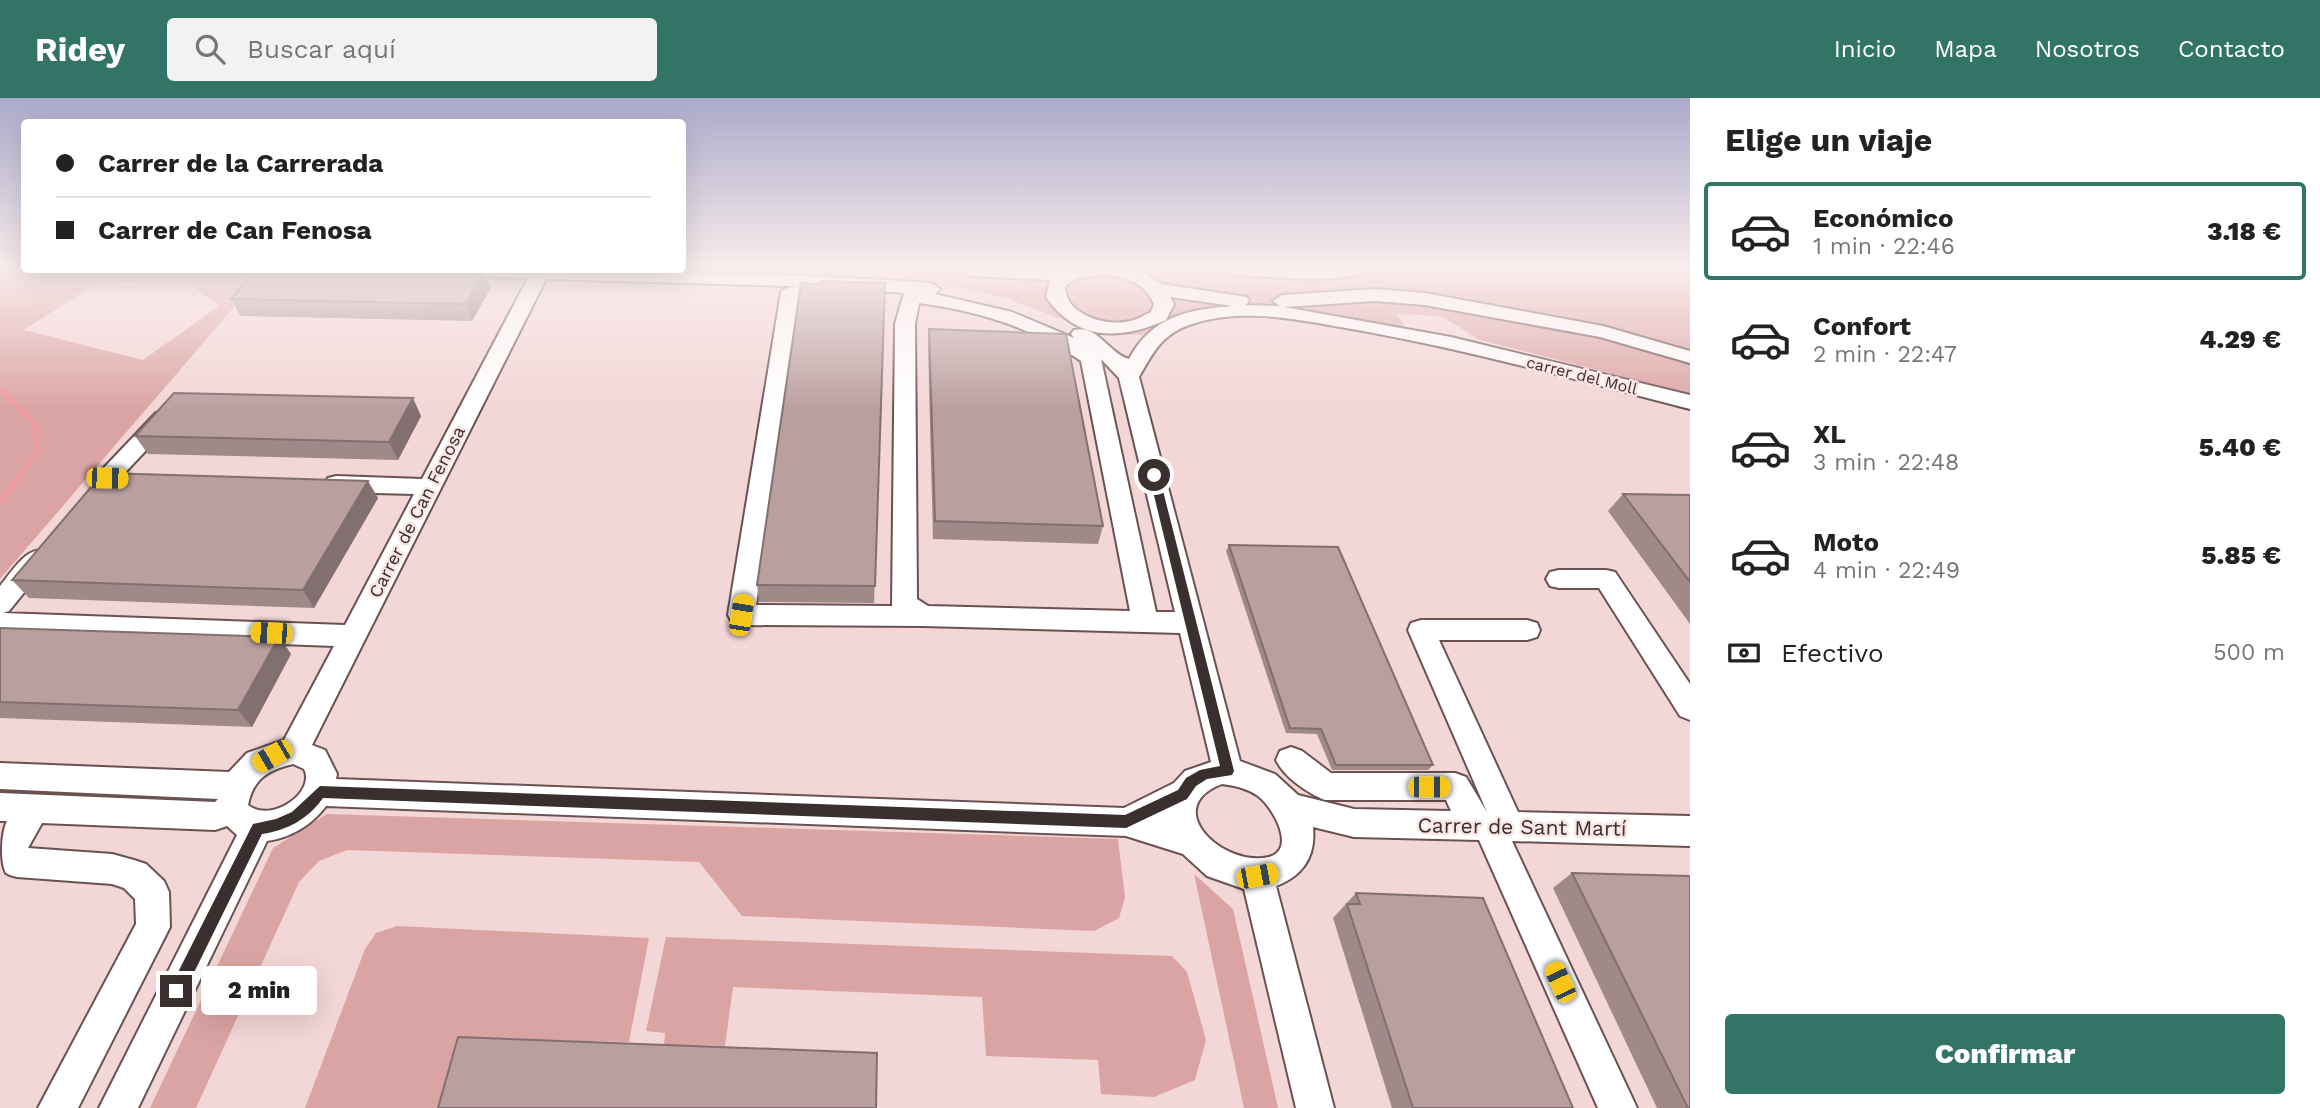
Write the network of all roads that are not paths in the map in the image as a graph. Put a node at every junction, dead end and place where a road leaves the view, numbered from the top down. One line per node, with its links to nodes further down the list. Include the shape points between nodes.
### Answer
1 (517, 316): 21 (street, Carrer de Can Fenosa)
2 (786, 316): 26 (street, via 741,615)
3 (907, 316): 26 (street, via 904,604)
4 (1003, 316): 27 (street, via 1068,341 1091,358)
5 (1043, 316): 15 (street, via 1101,347)
6 (1072, 316): 11 (street)
7 (1159, 316): 12 (street)
8 (1203, 316): 15 (street, via 1158,333)
9 (1310, 316): 13 (street)
10 (1516, 316): 14 (street, via 1574,326)
11 (1086, 323): 12 (street); 15 (street, via 1111,343)
12 (1137, 327): 15 (street, via 1130,344)
13 (1427, 338): 17 (street, carrer del Moll, via 1416,332 1419,322 1443,327 1475,347)
14 (1690, 357)
15 (1129, 377): 29 (street)
16 (179, 401): 18 (street)
17 (1690, 402)
18 (107, 478): 19 (street); 22 (street)
19 (134, 479)
20 (309, 484): 21 (street)
21 (430, 487): 31 (street, Carrer de Can Fenosa)
22 (89, 499)
23 (54, 541): 25 (street)
24 (1559, 579): 32 (street, via 1606,579)
25 (0, 604)
26 (923, 615): 27 (street)
27 (1145, 622): 29 (street)
28 (0, 623): 31 (street)
29 (1191, 623): 35 (street)
30 (1527, 630): 46 (street, via 1421,630)
31 (353, 636): 33 (street, Carrer de Can Fenosa)
32 (1690, 708)
33 (294, 751): 38 (street, via 318,760 324,774); 43 (street, via 250,768)
34 (1291, 760): 46 (street, via 1325,786 1455,787)
35 (1228, 771): 39 (street, via 1205,774); 41 (street, via 1259,780)
36 (55, 778): 37 (street); 42 (street, via 64,783 61,795 49,805); 43 (street)
37 (6, 779)
38 (320, 792): 43 (street, via 297,816 277,825); 44 (street)
39 (1182, 794): 44 (street); 49 (street, via 1179,810)
40 (0, 807): 42 (street)
41 (1290, 807): 45 (street, Carrer de Sant Martí); 48 (street)
42 (34, 808): 43 (street, via 215,816); 51 (street, via 10,852 17,862 112,869 134,875 152,892 153,927)
43 (241, 809): 52 (street)
44 (1126, 822): 49 (street)
45 (1354, 824): 46 (street, Carrer de Sant Martí); 48 (street, Carrer de Sant Martí)
46 (1491, 827): 47 (street, Carrer de Sant Martí); 54 (street)
47 (1690, 831)
48 (1300, 839): 50 (street, via 1287,865)
49 (1192, 842): 50 (street, via 1221,867)
50 (1257, 876): 53 (street)
51 (57, 1108)
52 (118, 1108)
53 (1315, 1108)
54 (1618, 1108)

